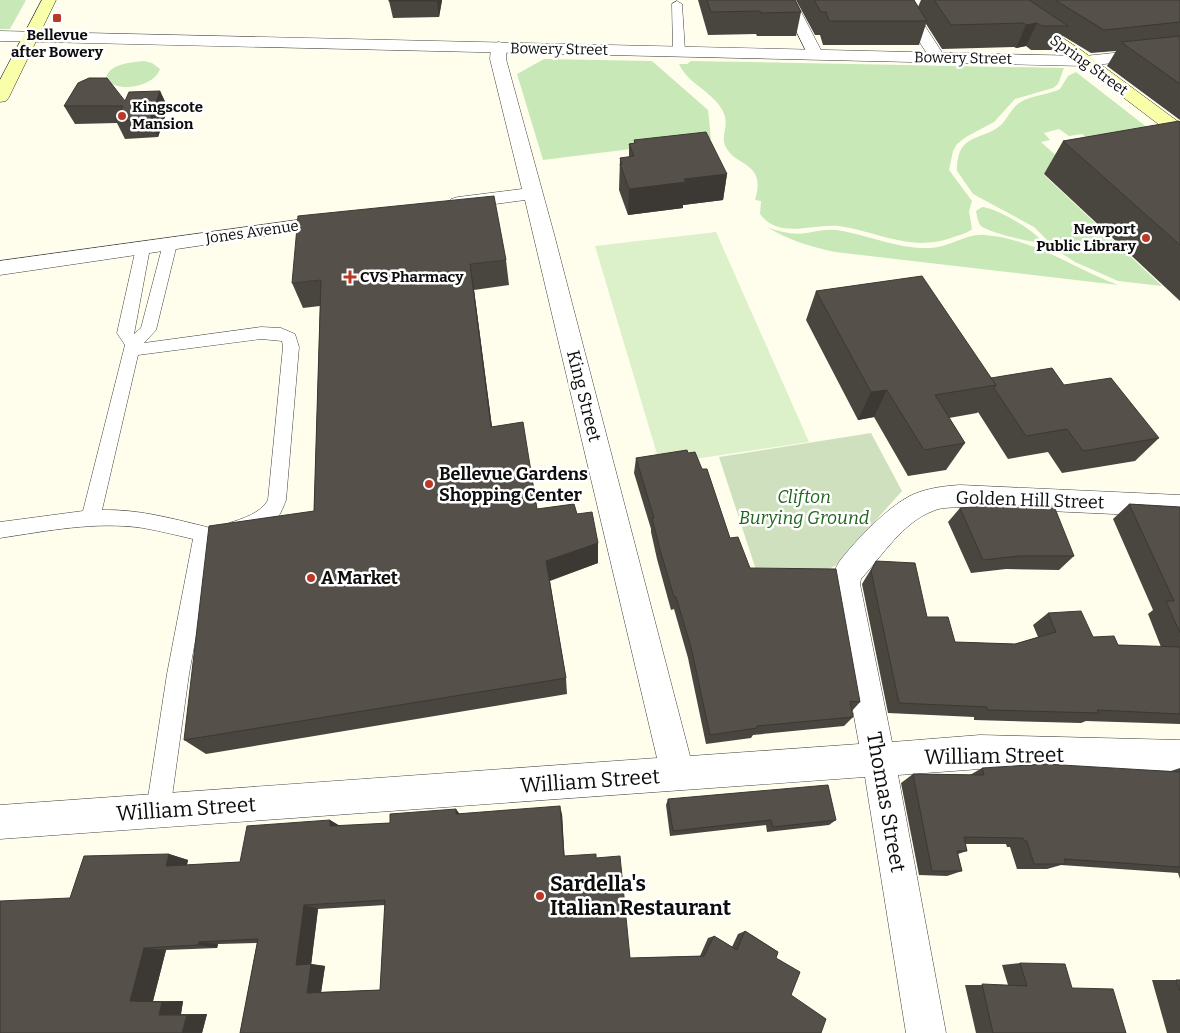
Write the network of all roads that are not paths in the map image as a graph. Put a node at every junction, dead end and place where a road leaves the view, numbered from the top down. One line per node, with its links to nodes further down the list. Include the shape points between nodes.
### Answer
1 (49, 0): 7 (main road)
2 (788, 0): 11 (street)
3 (946, 0): 12 (street, via 913,3 906,8)
4 (995, 0): 13 (main road, Spring Street)
5 (676, 4): 9 (lane)
6 (0, 36): 7 (street, Bowery Street)
7 (32, 36): 8 (street, Bowery Street); 14 (main road)
8 (499, 47): 9 (street, Bowery Street); 16 (street, King Street, via 498,59)
9 (679, 51): 11 (street, Bowery Street)
10 (1180, 51): 13 (street, Bowery Street)
11 (815, 54): 12 (street, Bowery Street)
12 (937, 57): 13 (street, Bowery Street)
13 (1085, 61): 15 (main road, Spring Street)
14 (0, 97)
15 (1180, 132)
16 (533, 193): 17 (street); 30 (street, King Street)
17 (435, 206)
18 (348, 219): 19 (street, Jones Avenue)
19 (170, 244): 20 (street, Jones Avenue); 22 (lane, via 148,330)
20 (143, 248): 21 (street, Jones Avenue); 22 (lane, via 125,333)
21 (0, 268)
22 (132, 347): 24 (lane); 26 (lane, via 261,333 289,338 291,347 277,500 271,512 244,527)
23 (1180, 506): 27 (street, Golden Hill Street, via 960,496 938,498 906,512)
24 (91, 518): 25 (lane); 26 (lane, via 144,520)
25 (0, 530)
26 (203, 534): 31 (lane)
27 (849, 572): 29 (street, Thomas Street, via 845,584)
28 (1180, 757): 29 (street, William Street, via 980,752)
29 (879, 760): 30 (street, William Street); 33 (street, Thomas Street)
30 (678, 775): 31 (street, William Street)
31 (158, 811): 32 (street, William Street)
32 (0, 822)
33 (926, 1033)

